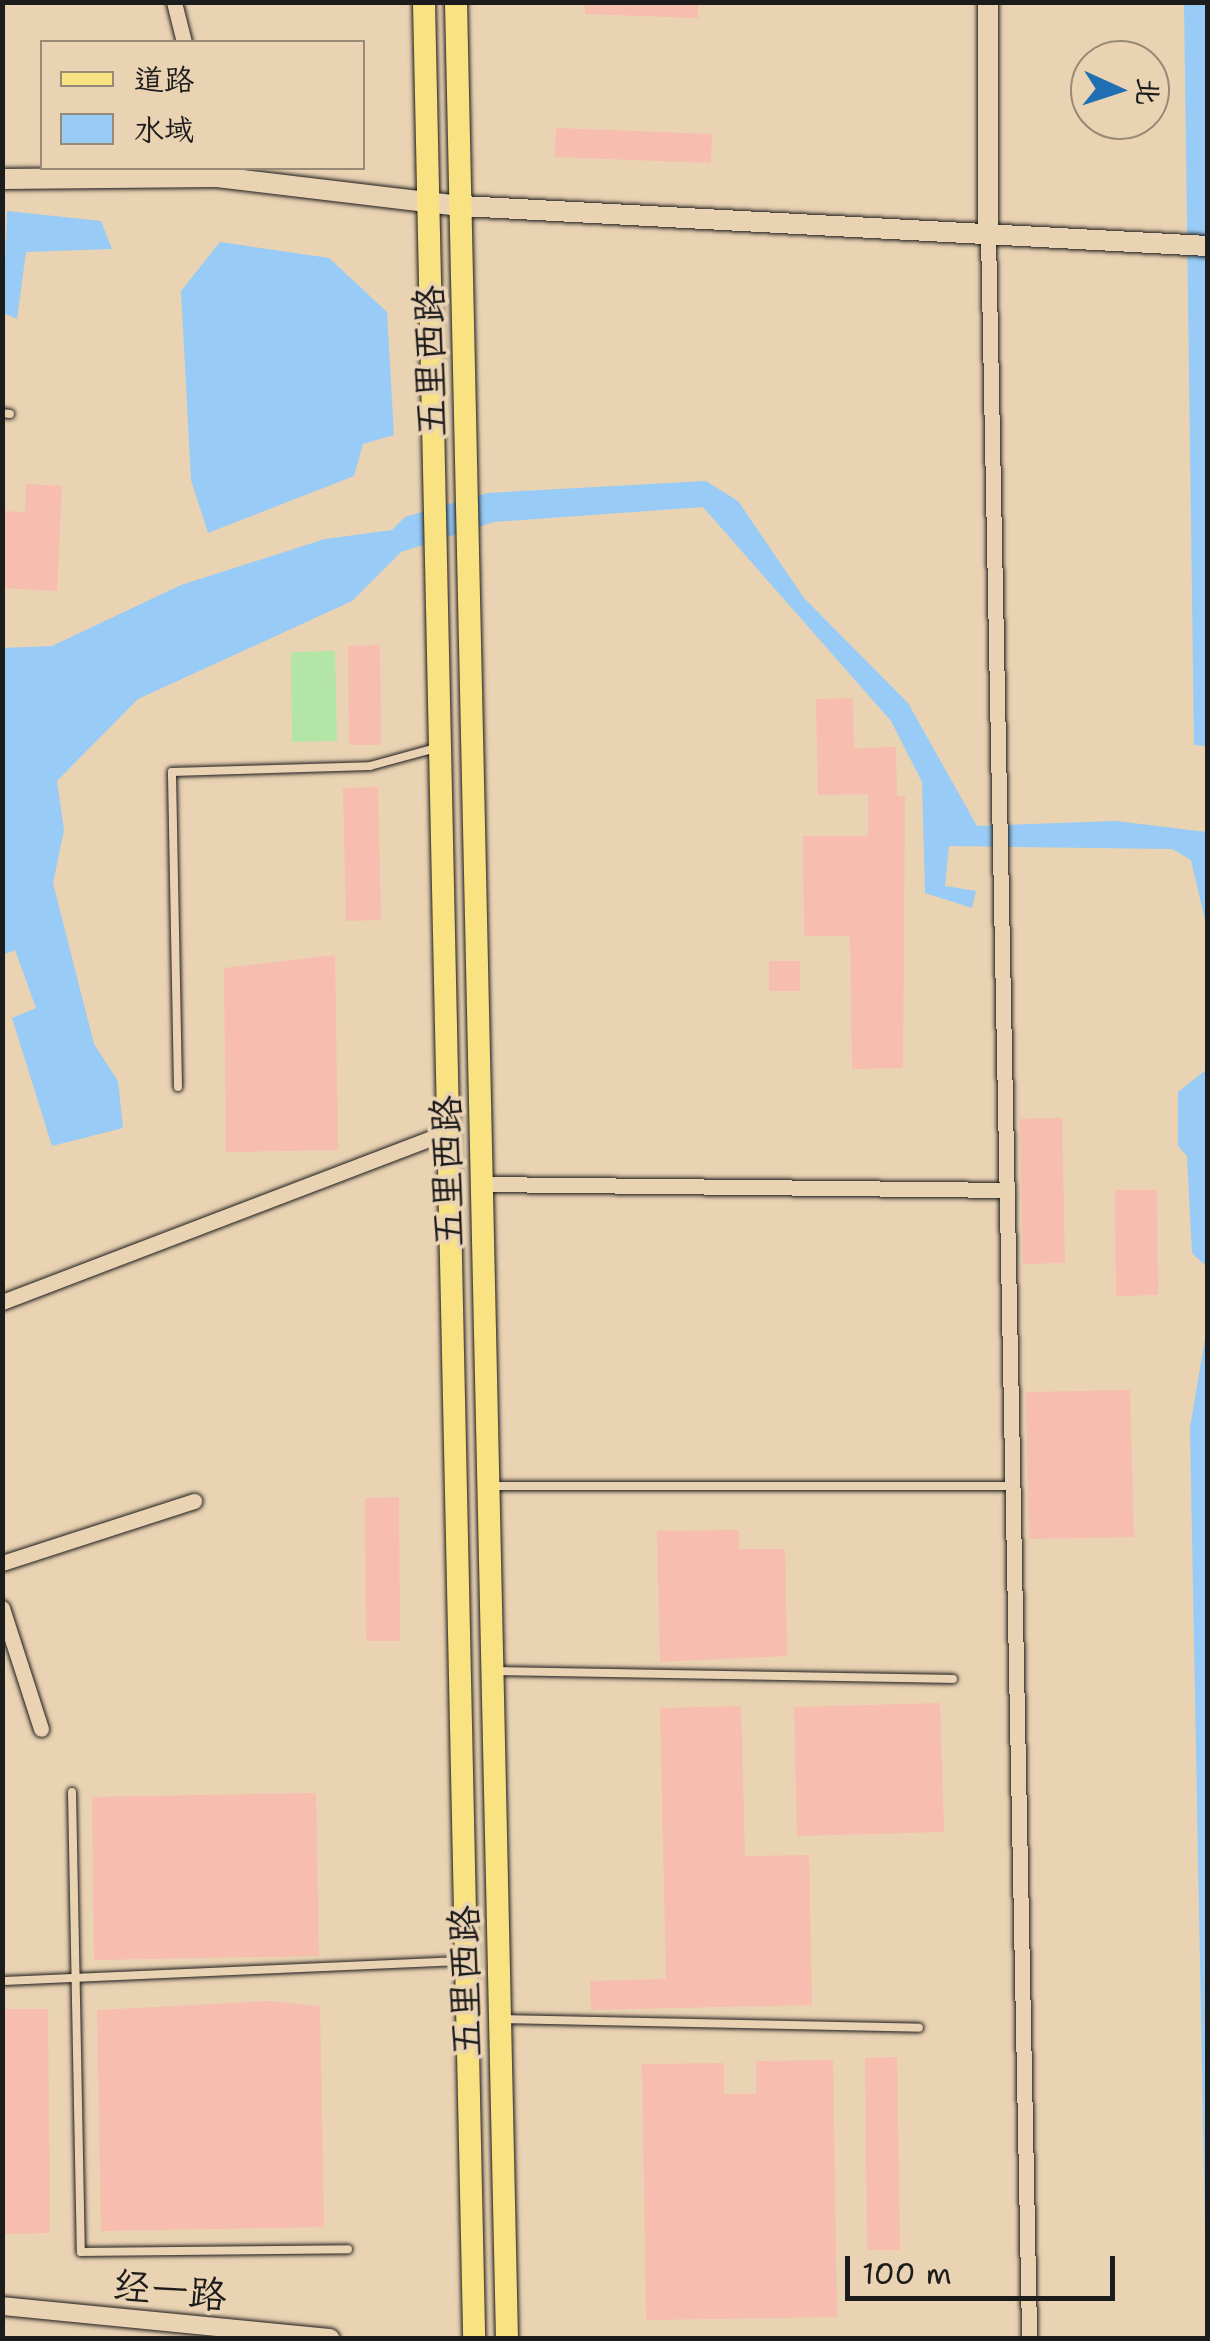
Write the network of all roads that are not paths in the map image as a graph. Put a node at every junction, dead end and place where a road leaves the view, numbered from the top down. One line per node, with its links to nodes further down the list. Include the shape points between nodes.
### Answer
1 (174, 2): 5 (street)
2 (424, 2): 8 (main road, 五里西路)
3 (456, 2): 9 (main road, 五里西路)
4 (988, 2): 10 (main road)
5 (184, 40)
6 (216, 172): 7 (main road); 8 (main road)
7 (2, 180)
8 (428, 203): 9 (main road); 12 (main road, 五里西路)
9 (462, 206): 10 (main road); 15 (main road, 五里西路)
10 (988, 234): 11 (main road); 16 (street)
11 (1208, 246)
12 (440, 747): 13 (lane, via 370,766 172,772); 14 (main road, 五里西路)
13 (178, 1086)
14 (447, 1132): 17 (street); 27 (main road, 五里西路)
15 (482, 1184): 16 (street); 18 (main road, 五里西路)
16 (1007, 1190): 19 (street)
17 (2, 1302)
18 (489, 1486): 19 (lane); 23 (main road, 五里西路)
19 (1008, 1486): 37 (street)
20 (194, 1501): 21 (street)
21 (2, 1564)
22 (2, 1608): 25 (street)
23 (493, 1670): 24 (lane); 30 (main road, 五里西路)
24 (953, 1679)
25 (40, 1729)
26 (72, 1792): 28 (lane)
27 (466, 1961): 28 (lane); 35 (main road, 五里西路)
28 (76, 1980): 29 (lane); 32 (lane, via 81,2252)
29 (2, 1982)
30 (501, 2019): 31 (lane); 36 (main road, 五里西路)
31 (919, 2028)
32 (348, 2250)
33 (2, 2306): 34 (street, 经一路)
34 (330, 2338)
35 (474, 2338)
36 (507, 2338)
37 (1029, 2338)

